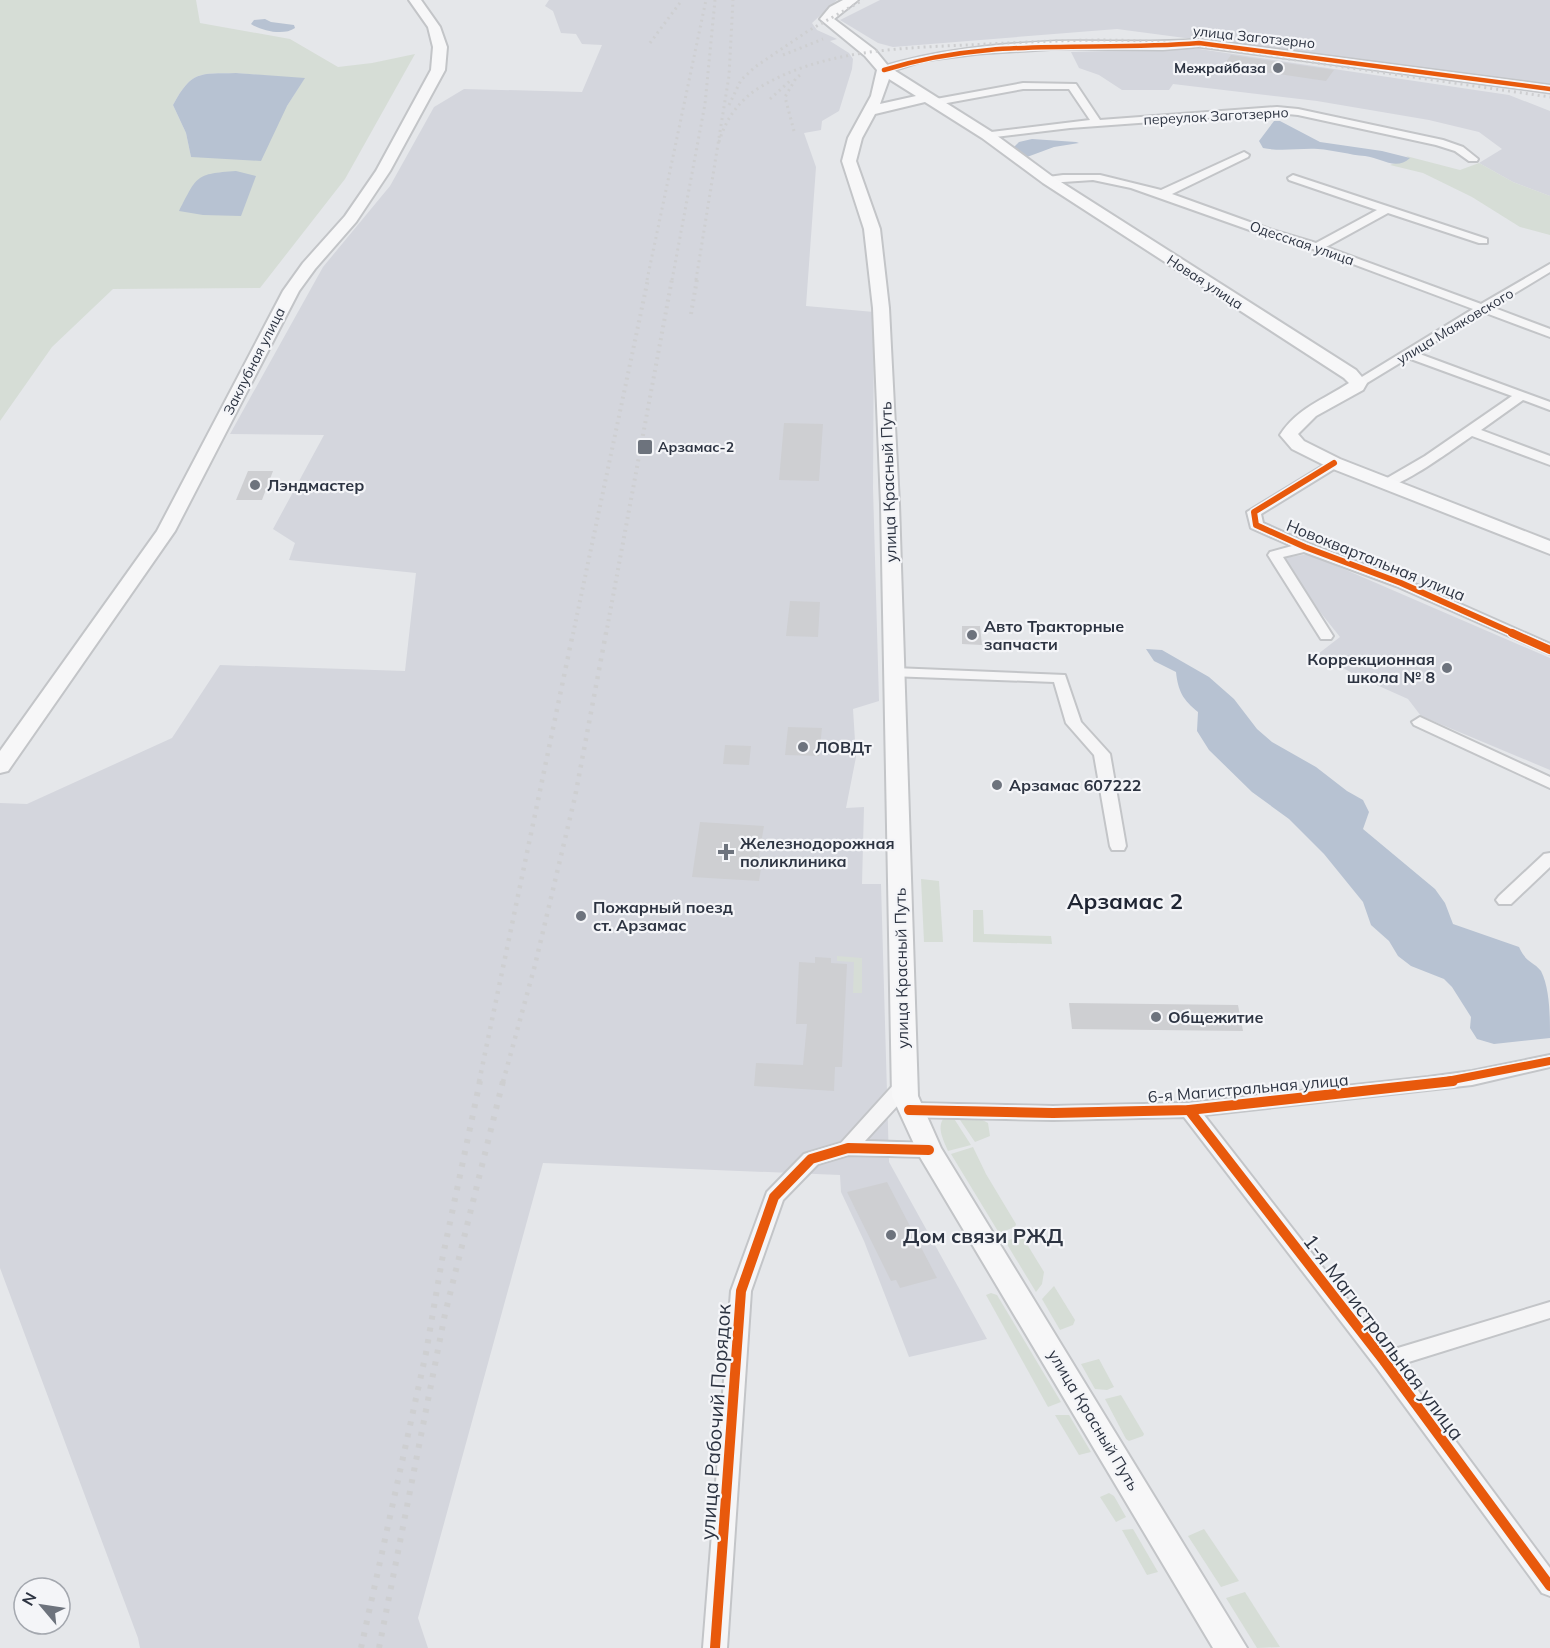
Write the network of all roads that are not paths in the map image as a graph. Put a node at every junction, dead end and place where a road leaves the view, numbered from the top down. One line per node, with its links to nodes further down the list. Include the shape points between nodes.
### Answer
1 (415, 0): 34 (main road, Заклубная улица, via 434,27 440,47 438,70 383,171 351,219 291,291 166,531)
2 (852, 0): 3 (main road, via 829,14 827,20 870,53)
3 (884, 70): 4 (street, улица Заготзерно, via 922,58 979,50 1199,43); 5 (main road, Новая улица); 6 (main road, улица Красный Путь)
4 (1550, 89)
5 (927, 96): 6 (main road); 7 (street, via 1023,86 1072,86); 8 (main road, Новая улица)
6 (874, 103): 32 (main road, улица Красный Путь, via 855,138 849,161 872,229 879,289)
7 (1098, 124): 8 (street, переулок Заготзерно); 10 (street, переулок Заготзерно, via 1253,111 1298,112 1439,142)
8 (987, 135): 12 (main road, Новая улица)
9 (1244, 155): 13 (street)
10 (1473, 159)
11 (1293, 178): 14 (street)
12 (1048, 180): 13 (street, Одесская улица, via 1106,179); 21 (main road, Новая улица, via 1350,374)
13 (1162, 194): 16 (street, Одесская улица)
14 (1385, 210): 15 (street); 16 (street)
15 (1483, 242)
16 (1317, 247): 18 (street, Одесская улица)
17 (1550, 267): 18 (street, улица Маяковского)
18 (1483, 309): 19 (street, Одесская улица); 20 (street, улица Маяковского)
19 (1550, 333)
20 (1409, 354): 21 (street, улица Маяковского); 22 (street)
21 (1358, 383): 26 (main road, via 1304,416 1293,425 1289,435 1298,445)
22 (1522, 395): 23 (street); 24 (street)
23 (1550, 406)
24 (1472, 431): 25 (street); 27 (street)
25 (1550, 461)
26 (1334, 463): 27 (main road); 28 (street, Новоквартальная улица, via 1254,512 1256,525)
27 (1387, 484): 29 (main road)
28 (1305, 546): 30 (street, Новоквартальная улица, via 1275,555); 31 (street, Новоквартальная улица, via 1401,582)
29 (1550, 548)
30 (1326, 636)
31 (1550, 650)
32 (894, 673): 36 (street, via 1060,678 1074,723 1102,754); 40 (main road, улица Красный Путь)
33 (1420, 722): 35 (street)
34 (0, 766)
35 (1550, 783)
36 (1118, 846)
37 (1550, 858): 38 (street)
38 (1505, 900)
39 (1550, 1061): 41 (street, 6-я Магистральная улица, via 1439,1083)
40 (907, 1098): 41 (street, 6-я Магистральная улица, via 1053,1113); 42 (street); 43 (main road, улица Красный Путь)
41 (1189, 1110): 45 (street, 1-я Магистральная улица)
42 (848, 1148): 43 (street, улица Рабочий Порядок); 47 (street, улица Рабочий Порядок, via 811,1159 774,1197 741,1291)
43 (929, 1150): 48 (main road, улица Красный Путь)
44 (1550, 1310): 45 (street)
45 (1384, 1361): 46 (street, 1-я Магистральная улица)
46 (1550, 1586)
47 (715, 1648)
48 (1231, 1648)

